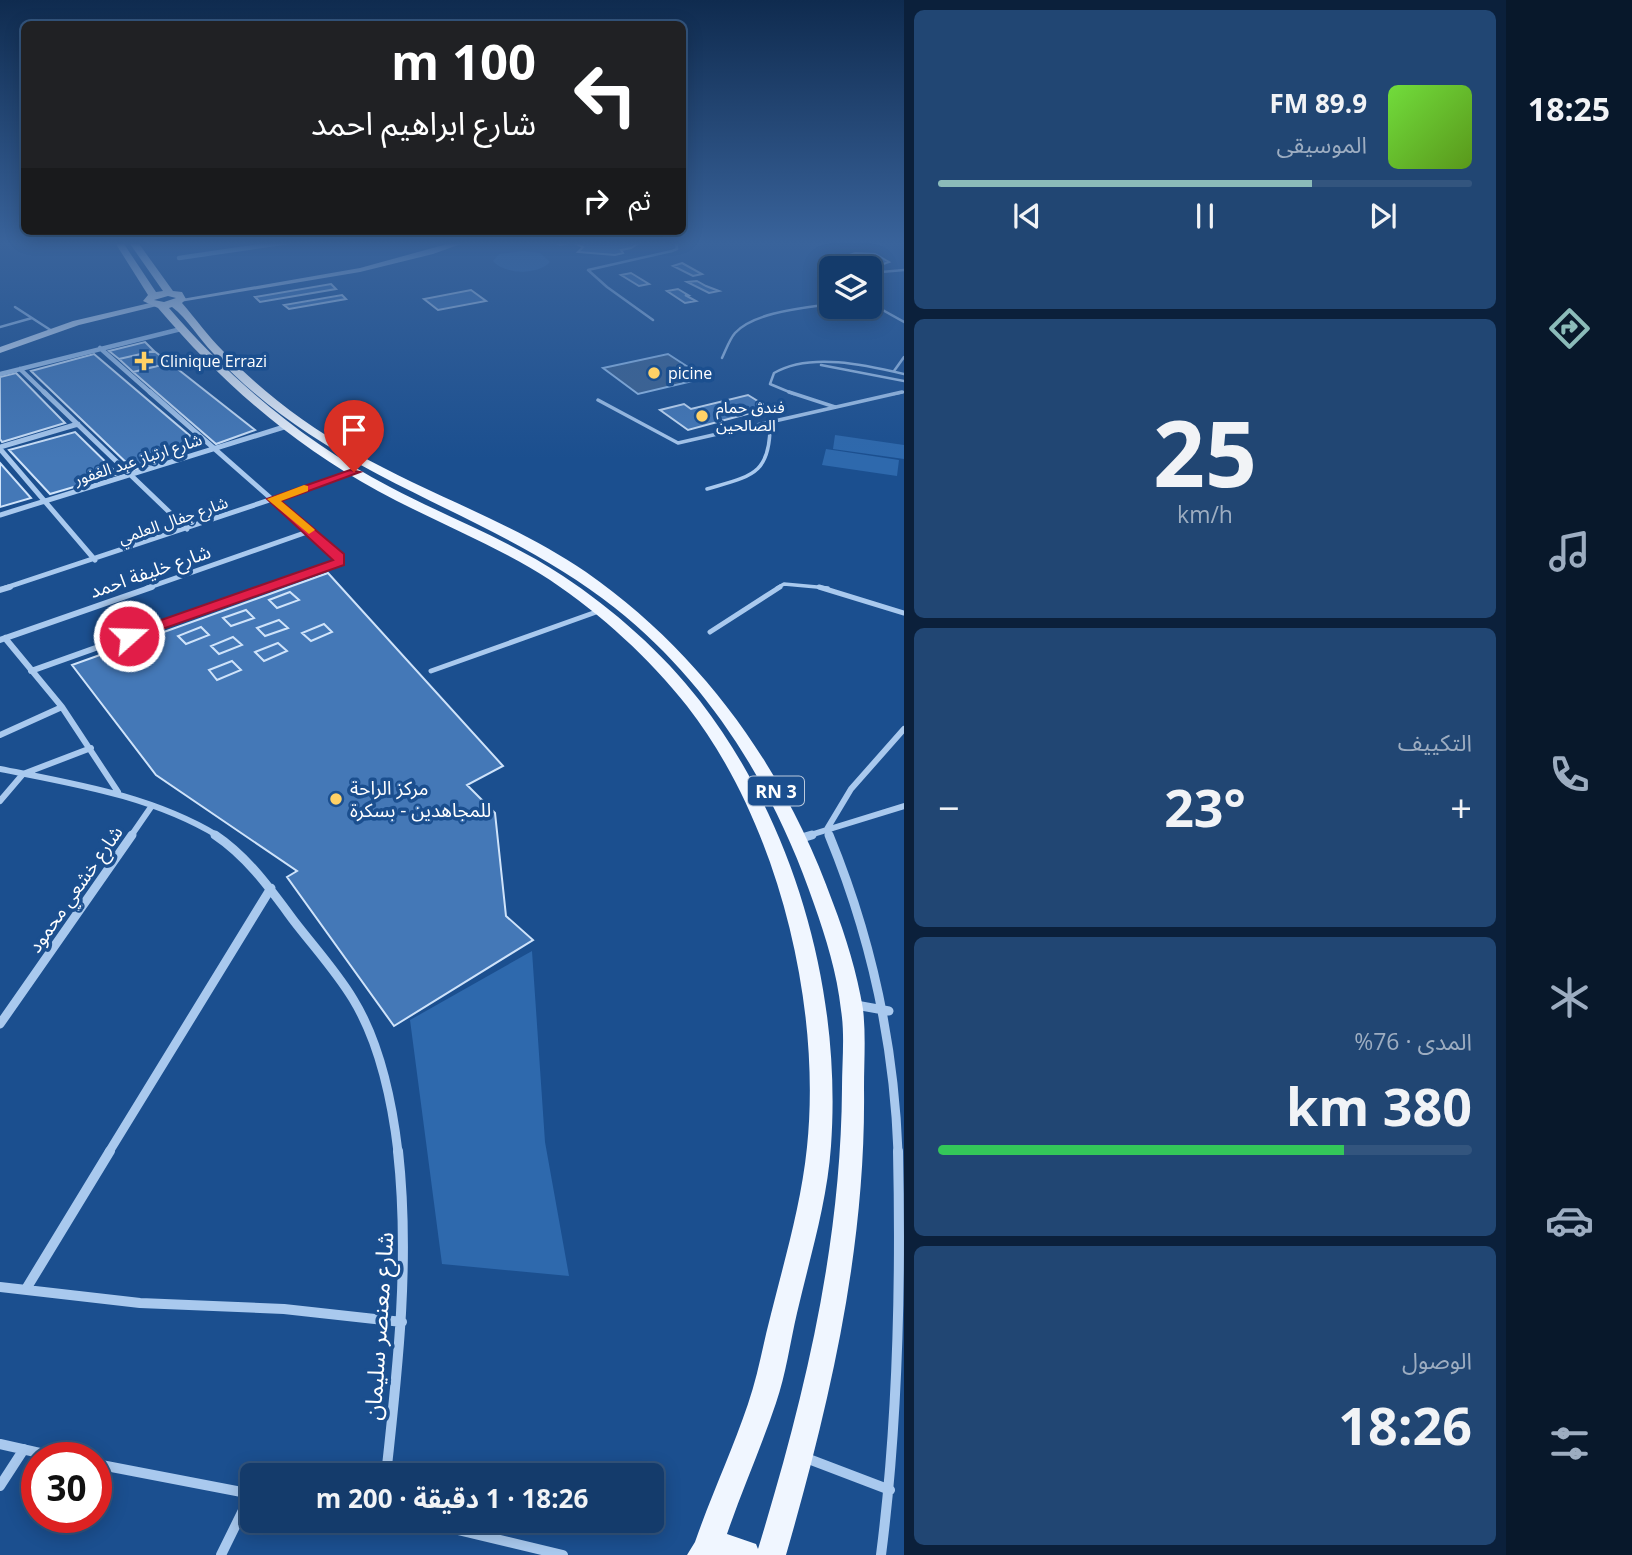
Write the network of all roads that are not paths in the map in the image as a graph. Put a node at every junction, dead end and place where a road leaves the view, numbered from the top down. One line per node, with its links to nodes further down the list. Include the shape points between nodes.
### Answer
1 (25, 314): 7 (lane)
2 (111, 314): 11 (street)
3 (173, 314): 10 (main road, RN 3)
4 (179, 314): 57 (main road, RN 3, via 225,360 314,433 379,471 547,554 633,615 695,675 736,725 789,814)
5 (645, 314): 8 (lane)
6 (782, 314): 15 (lane, via 736,332)
7 (32, 318): 9 (lane); 11 (lane)
8 (653, 320)
9 (0, 327)
10 (181, 329): 12 (street); 27 (main road, RN 3, via 230,383)
11 (52, 331): 13 (street)
12 (100, 348): 17 (street); 28 (street)
13 (0, 351)
14 (904, 357): 18 (lane)
15 (722, 358)
16 (818, 364): 18 (lane); 21 (lane); 24 (lane, via 784,368 774,373 770,384)
17 (20, 369): 20 (street); 26 (street)
18 (894, 371): 19 (lane)
19 (904, 373)
20 (0, 374)
21 (904, 380)
22 (904, 393): 24 (lane)
23 (598, 400): 25 (lane, via 678,443)
24 (838, 408): 25 (lane)
25 (770, 423): 32 (lane, via 769,451 761,468)
26 (78, 424): 29 (street); 31 (street)
27 (284, 427): 28 (street, شارع ارتباز عبد الغفور); 30 (main road, RN 3)
28 (215, 447): 31 (street, شارع ارتباز عبد الغفور); 33 (street)
29 (0, 448): 34 (street)
30 (354, 472): 33 (street, شارع جفال العلمي); 40 (main road, RN 3, via 502,544)
31 (130, 475): 34 (street, شارع ارتباز عبد الغفور); 36 (street)
32 (707, 489)
33 (273, 499): 36 (street, شارع جفال العلمي); 37 (street)
34 (44, 502): 35 (street, شارع ارتباز عبد الغفور); 38 (street)
35 (0, 515)
36 (187, 529): 38 (street, شارع جفال العلمي)
37 (310, 531): 43 (street, شارع خليفة احمد); 44 (street, via 339,556 339,562)
38 (95, 559): 39 (street, شارع جفال العلمي)
39 (0, 590)
40 (602, 610): 45 (lane); 76 (main road, RN 3, via 708,721 753,796 779,853 802,933 818,1040 821,1109 806,1234 769,1381)
41 (904, 613): 42 (lane, via 830,589 784,584)
42 (710, 632)
43 (3, 639): 44 (street)
44 (31, 671): 46 (street)
45 (431, 671)
46 (62, 708): 48 (street); 49 (street)
47 (904, 729): 56 (street, via 848,794)
48 (0, 735)
49 (91, 748): 51 (street); 52 (street)
50 (0, 769): 51 (street, شارع معنصر سليمان)
51 (23, 774): 52 (street, شارع معنصر سليمان); 53 (street)
52 (118, 792): 55 (street, شارع معنصر سليمان)
53 (0, 801)
54 (904, 806): 56 (street)
55 (151, 807): 58 (street, شارع معنصر سليمان, via 218,836); 61 (street, شارع خشعي محمود)
56 (827, 830): 57 (street); 60 (street, via 849,872)
57 (798, 839): 59 (main road, RN 3, via 818,885)
58 (271, 888): 63 (street); 64 (street, شارع معنصر سليمان, via 363,1018 380,1063 396,1126 404,1218)
59 (852, 1004): 60 (street); 68 (main road, RN 3, via 855,1109 848,1201)
60 (889, 1011): 72 (street, via 903,1130 903,1241)
61 (0, 1024)
62 (0, 1287): 63 (street)
63 (26, 1289): 64 (street, via 140,1303 284,1309)
64 (402, 1322): 69 (street, شارع معنصر سليمان)
65 (0, 1444): 66 (street)
66 (21, 1448)
67 (21, 1454): 71 (street)
68 (802, 1456): 72 (street); 80 (main road, RN 3)
69 (387, 1463)
70 (112, 1467): 73 (street)
71 (0, 1486)
72 (890, 1490): 81 (street)
73 (240, 1492)
74 (240, 1516): 77 (street)
75 (471, 1533): 78 (street)
76 (704, 1553): 79 (main road, via 726,1548)
77 (221, 1555)
78 (563, 1555)
79 (744, 1555)
80 (771, 1555)
81 (881, 1555)

